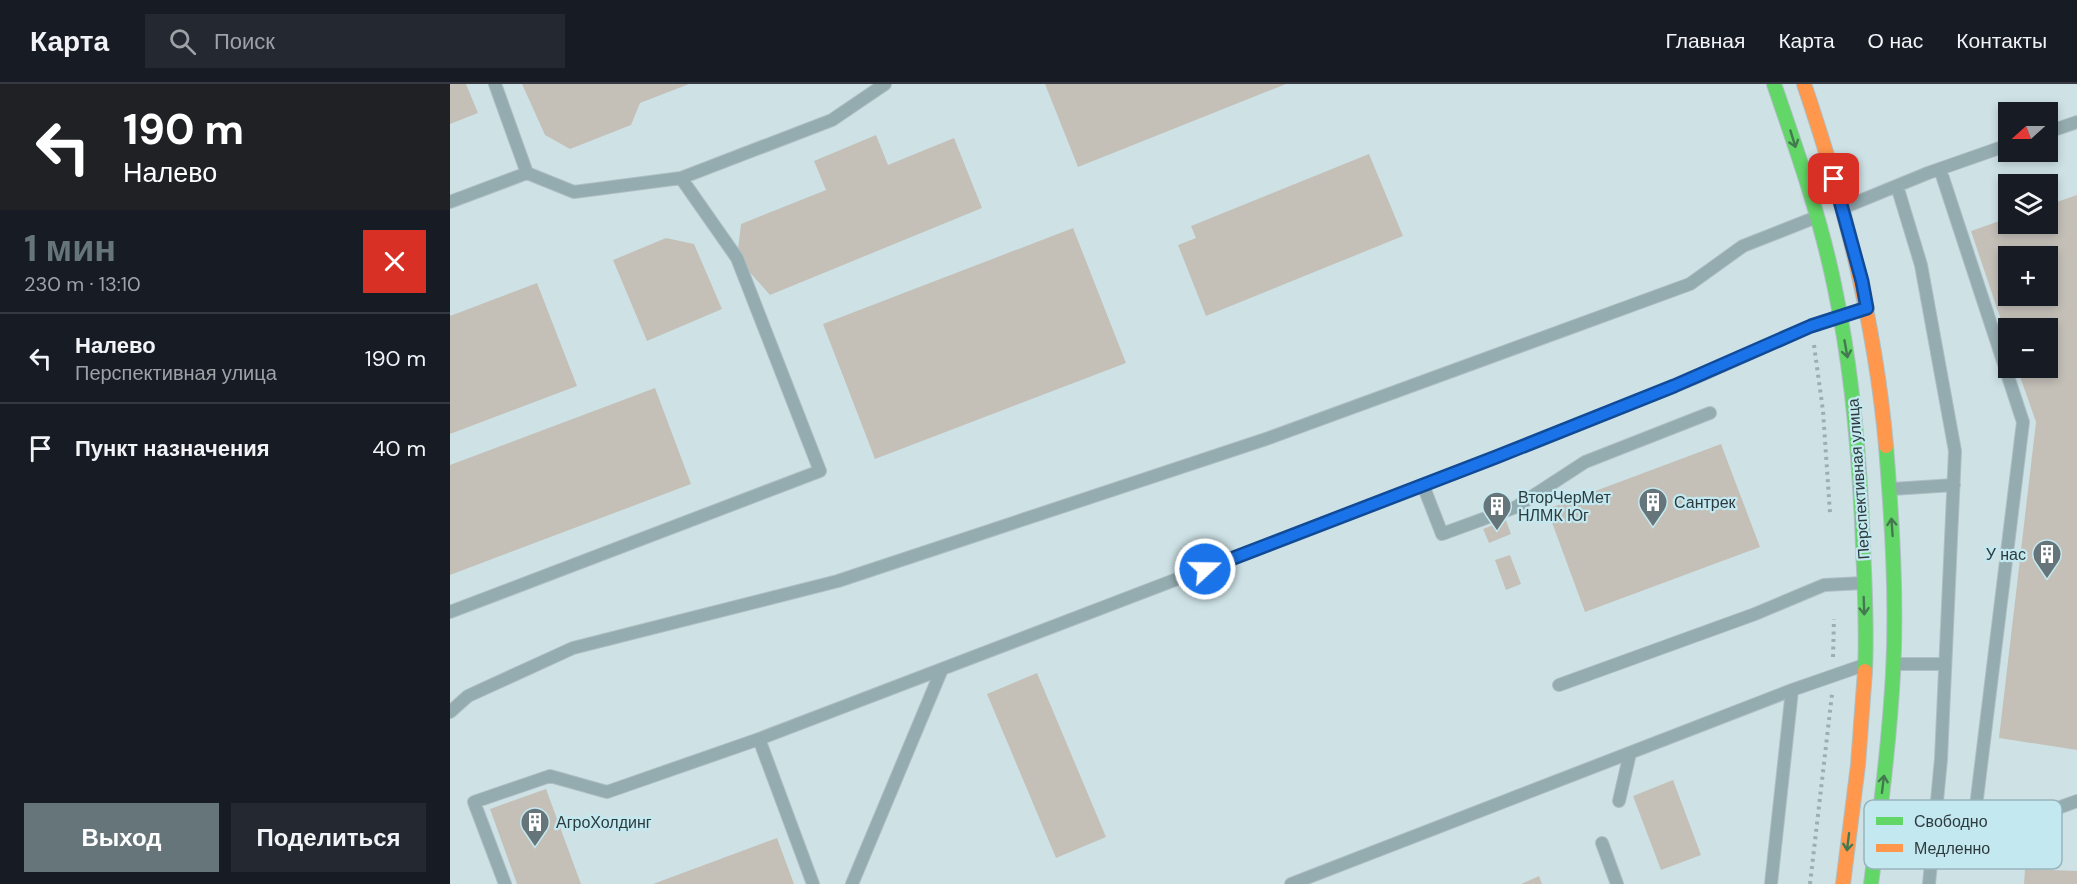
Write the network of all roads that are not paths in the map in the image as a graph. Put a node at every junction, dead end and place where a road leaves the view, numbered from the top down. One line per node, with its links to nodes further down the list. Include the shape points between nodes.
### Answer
1 (495, 84): 9 (lane)
2 (885, 84): 10 (lane, via 832,120)
3 (1774, 84): 13 (main road, Перспективная улица, one-way to 13)
4 (1804, 84): 13 (main road, Перспективная улица)
5 (2077, 122): 6 (lane)
6 (2058, 129)
7 (1998, 149): 8 (lane)
8 (1940, 169): 11 (lane); 32 (lane, via 2023,422)
9 (527, 173): 10 (lane, via 574,192); 12 (lane)
10 (681, 178): 20 (lane, via 737,258 820,471)
11 (1897, 186): 13 (lane); 17 (lane, via 1923,277 1955,451)
12 (450, 202)
13 (1829, 212): 14 (main road, Перспективная улица, via 1834,287); 14 (main road, Перспективная улица, via 1862,281); 26 (lane, via 1743,246 1690,284 1266,439 838,581 573,648 468,696)
14 (1853, 312): 16 (lane); 18 (main road, Перспективная улица, via 1875,351); 19 (main road, Перспективная улица, one-way to 19, via 1862,496)
15 (1710, 413): 16 (lane, via 1584,462 1516,507 1442,534)
16 (1423, 485): 23 (lane)
17 (1953, 485): 18 (lane); 21 (lane)
18 (1889, 489): 19 (main road, Перспективная улица, one-way to 18, via 1894,548)
19 (1879, 582): 22 (main road, Перспективная улица, one-way to 22); 22 (main road, Перспективная улица); 24 (lane, via 1824,585)
20 (450, 612)
21 (1945, 663): 22 (lane); 31 (lane)
22 (1878, 665): 25 (lane); 29 (main road, Перспективная улица, via 1861,735); 30 (main road, Перспективная улица, one-way to 22, via 1889,737)
23 (942, 669): 27 (lane); 42 (lane)
24 (1559, 685)
25 (1792, 690): 28 (lane); 45 (lane)
26 (450, 712)
27 (759, 739): 40 (lane, via 607,792 550,776 474,802); 41 (lane)
28 (1630, 753): 33 (lane); 43 (lane)
29 (1864, 800)
30 (1871, 800)
31 (1937, 800)
32 (1977, 800)
33 (1619, 801)
34 (2077, 801): 35 (lane)
35 (2062, 806)
36 (1864, 825): 46 (main road, Перспективная улица, one-way to 46)
37 (1602, 843): 44 (lane)
38 (1870, 869): 47 (main road, Перспективная улица)
39 (1931, 869): 48 (lane)
40 (504, 884)
41 (813, 884)
42 (852, 884)
43 (1291, 884)
44 (1617, 884)
45 (1771, 884)
46 (1843, 884)
47 (1871, 884)
48 (1929, 884)

